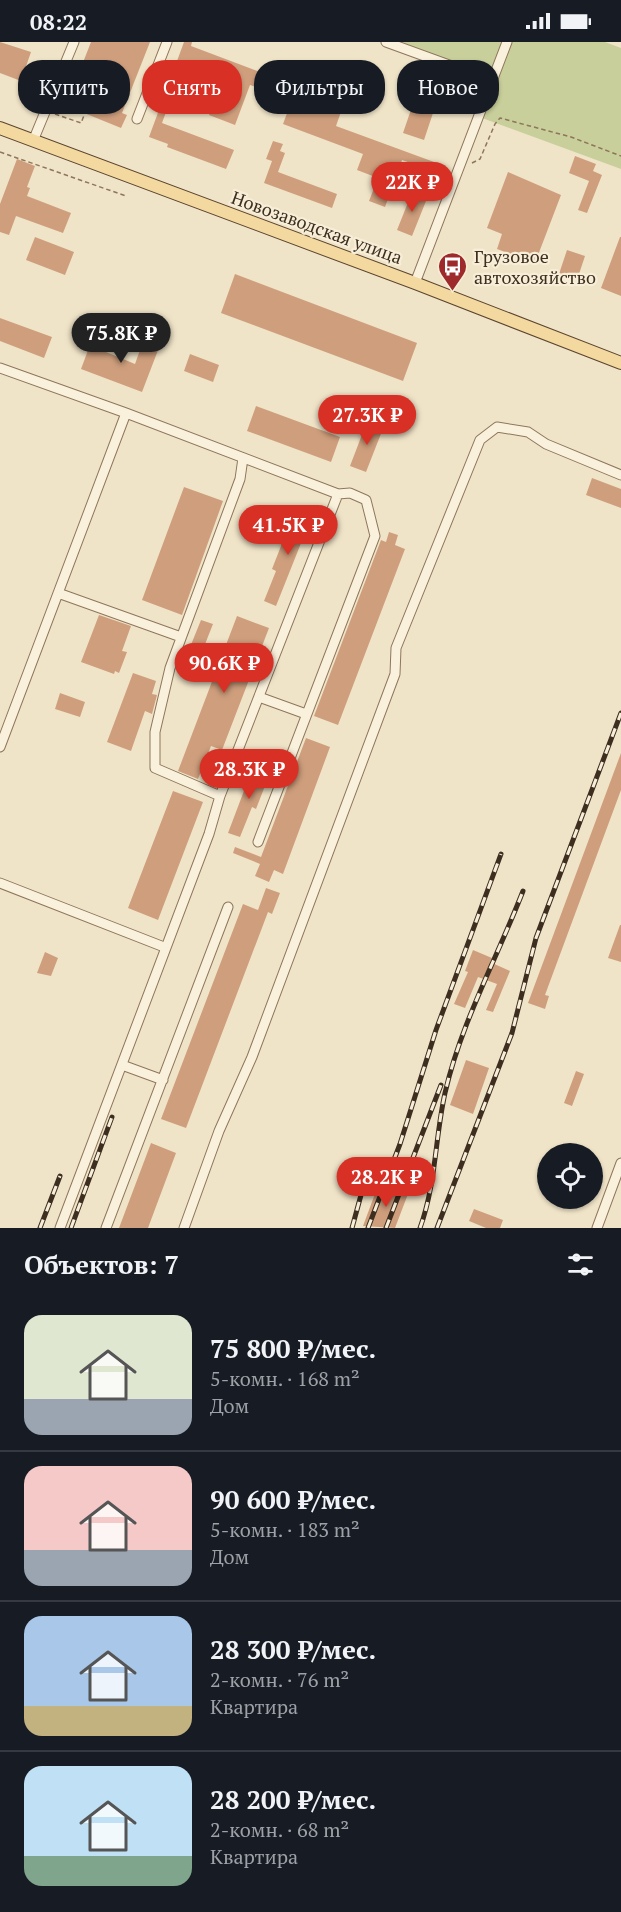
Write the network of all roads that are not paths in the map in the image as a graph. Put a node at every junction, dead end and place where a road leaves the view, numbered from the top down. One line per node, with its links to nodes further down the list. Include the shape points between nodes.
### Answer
1 (74, 42): 10 (street)
2 (166, 42): 8 (street)
3 (386, 42): 5 (street)
4 (507, 42): 6 (street)
5 (435, 60)
6 (499, 64)
7 (481, 114): 11 (street)
8 (137, 119)
9 (0, 128): 10 (main road, Новозаводская улица)
10 (33, 141): 11 (main road, Новозаводская улица)
11 (415, 283): 12 (main road, Новозаводская улица)
12 (621, 363)
13 (0, 368): 14 (street)
14 (126, 413): 15 (street); 18 (street)
15 (243, 458): 17 (street); 19 (street, via 240,479)
16 (621, 475): 33 (street, via 546,444 528,432 497,427 480,440 396,648 395,674)
17 (338, 494): 20 (street); 21 (street, via 350,493 366,500 375,536)
18 (58, 593): 19 (street); 22 (street)
19 (181, 637): 23 (street, via 155,732 154,768)
20 (259, 697): 21 (street); 23 (street)
21 (306, 714): 24 (street)
22 (0, 747)
23 (220, 796): 27 (street)
24 (258, 842)
25 (0, 883): 27 (street)
26 (228, 907): 29 (street)
27 (164, 947): 28 (street)
28 (122, 1065): 29 (street); 31 (street)
29 (163, 1080): 32 (street)
30 (621, 1163): 34 (street)
31 (60, 1228)
32 (106, 1228)
33 (184, 1228)
34 (597, 1228)

